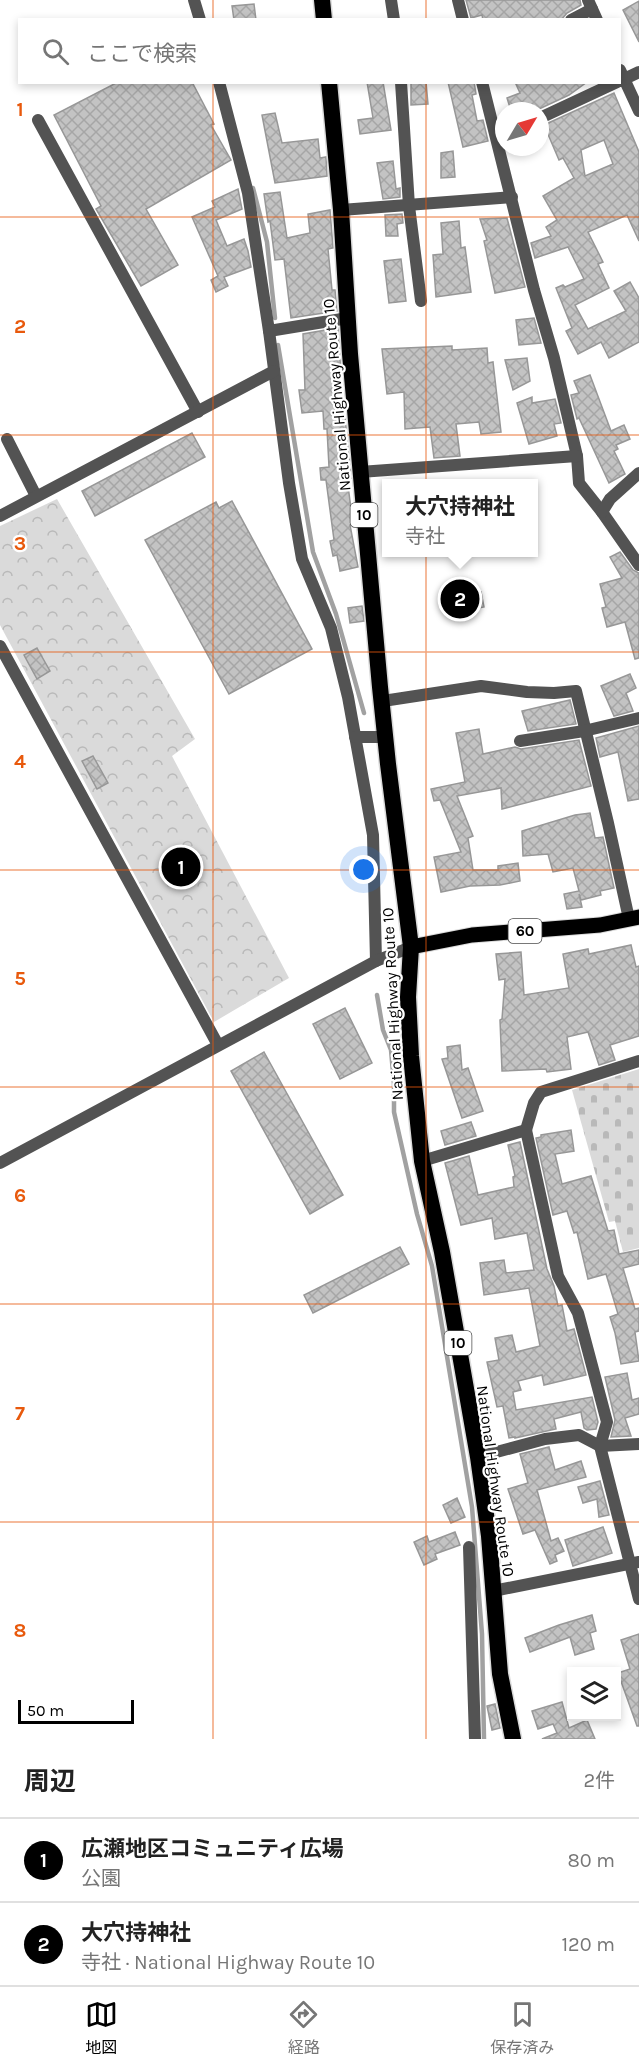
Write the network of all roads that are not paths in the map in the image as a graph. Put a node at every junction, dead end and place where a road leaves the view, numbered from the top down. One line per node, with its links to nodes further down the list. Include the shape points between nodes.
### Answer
1 (194, 0): 6 (street)
2 (322, 0): 7 (highway)
3 (391, 0): 8 (street)
4 (458, 0): 9 (street)
5 (592, 10): 10 (street)
6 (199, 18)
7 (324, 18)
8 (394, 18)
9 (463, 18)
10 (575, 18)
11 (639, 72): 12 (street)
12 (621, 78)
13 (621, 80): 19 (street)
14 (220, 84): 29 (street, via 248,193)
15 (329, 84): 26 (highway, National Highway Route 10 / 10)
16 (401, 84): 25 (street)
17 (483, 84): 22 (street)
18 (608, 84): 20 (street)
19 (639, 111)
20 (549, 114)
21 (38, 120): 31 (street)
22 (495, 121)
23 (504, 156): 24 (street)
24 (512, 197): 25 (street); 33 (street)
25 (409, 206): 26 (street); 27 (street)
26 (341, 210): 28 (highway, National Highway Route 10 / 10)
27 (421, 301)
28 (348, 318): 29 (street); 34 (highway, National Highway Route 10 / 10)
29 (269, 331): 30 (street)
30 (274, 371): 31 (street); 44 (street, via 302,559 331,628)
31 (198, 412): 36 (street)
32 (7, 439): 36 (street)
33 (577, 456): 34 (street); 37 (street, via 579,483)
34 (360, 472): 41 (highway, National Highway Route 10 / 10)
35 (639, 472): 37 (street)
36 (36, 496): 38 (street)
37 (602, 512): 39 (street)
38 (0, 516)
39 (639, 565)
40 (0, 646): 50 (street)
41 (383, 701): 43 (street, via 481,686 527,692 576,691); 45 (highway, National Highway Route 10 / 10)
42 (639, 718): 43 (street)
43 (584, 731): 46 (street); 47 (street)
44 (355, 737): 45 (street); 49 (street, via 373,835)
45 (386, 737): 48 (highway, National Highway Route 10 / 10)
46 (520, 741)
47 (634, 918): 48 (main road, 60, via 600,925 472,935)
48 (411, 947): 49 (street); 53 (highway, National Highway Route 10 / 10, via 411,1056)
49 (376, 961): 50 (street)
50 (218, 1045): 54 (street)
51 (639, 1061): 52 (street, via 541,1092)
52 (526, 1130): 53 (street); 56 (street, via 558,1276 578,1313 606,1422)
53 (422, 1161): 57 (highway, National Highway Route 10 / 10)
54 (0, 1163)
55 (639, 1444): 56 (street)
56 (600, 1446): 57 (street, via 579,1436 545,1439); 59 (street)
57 (478, 1457): 58 (highway, National Highway Route 10 / 10)
58 (487, 1537): 60 (highway, National Highway Route 10 / 10); 62 (street, via 469,1546)
59 (634, 1563): 60 (street); 61 (street)
60 (493, 1591): 63 (highway, National Highway Route 10 / 10, via 500,1674)
61 (639, 1599)
62 (475, 1739)
63 (513, 1739)

